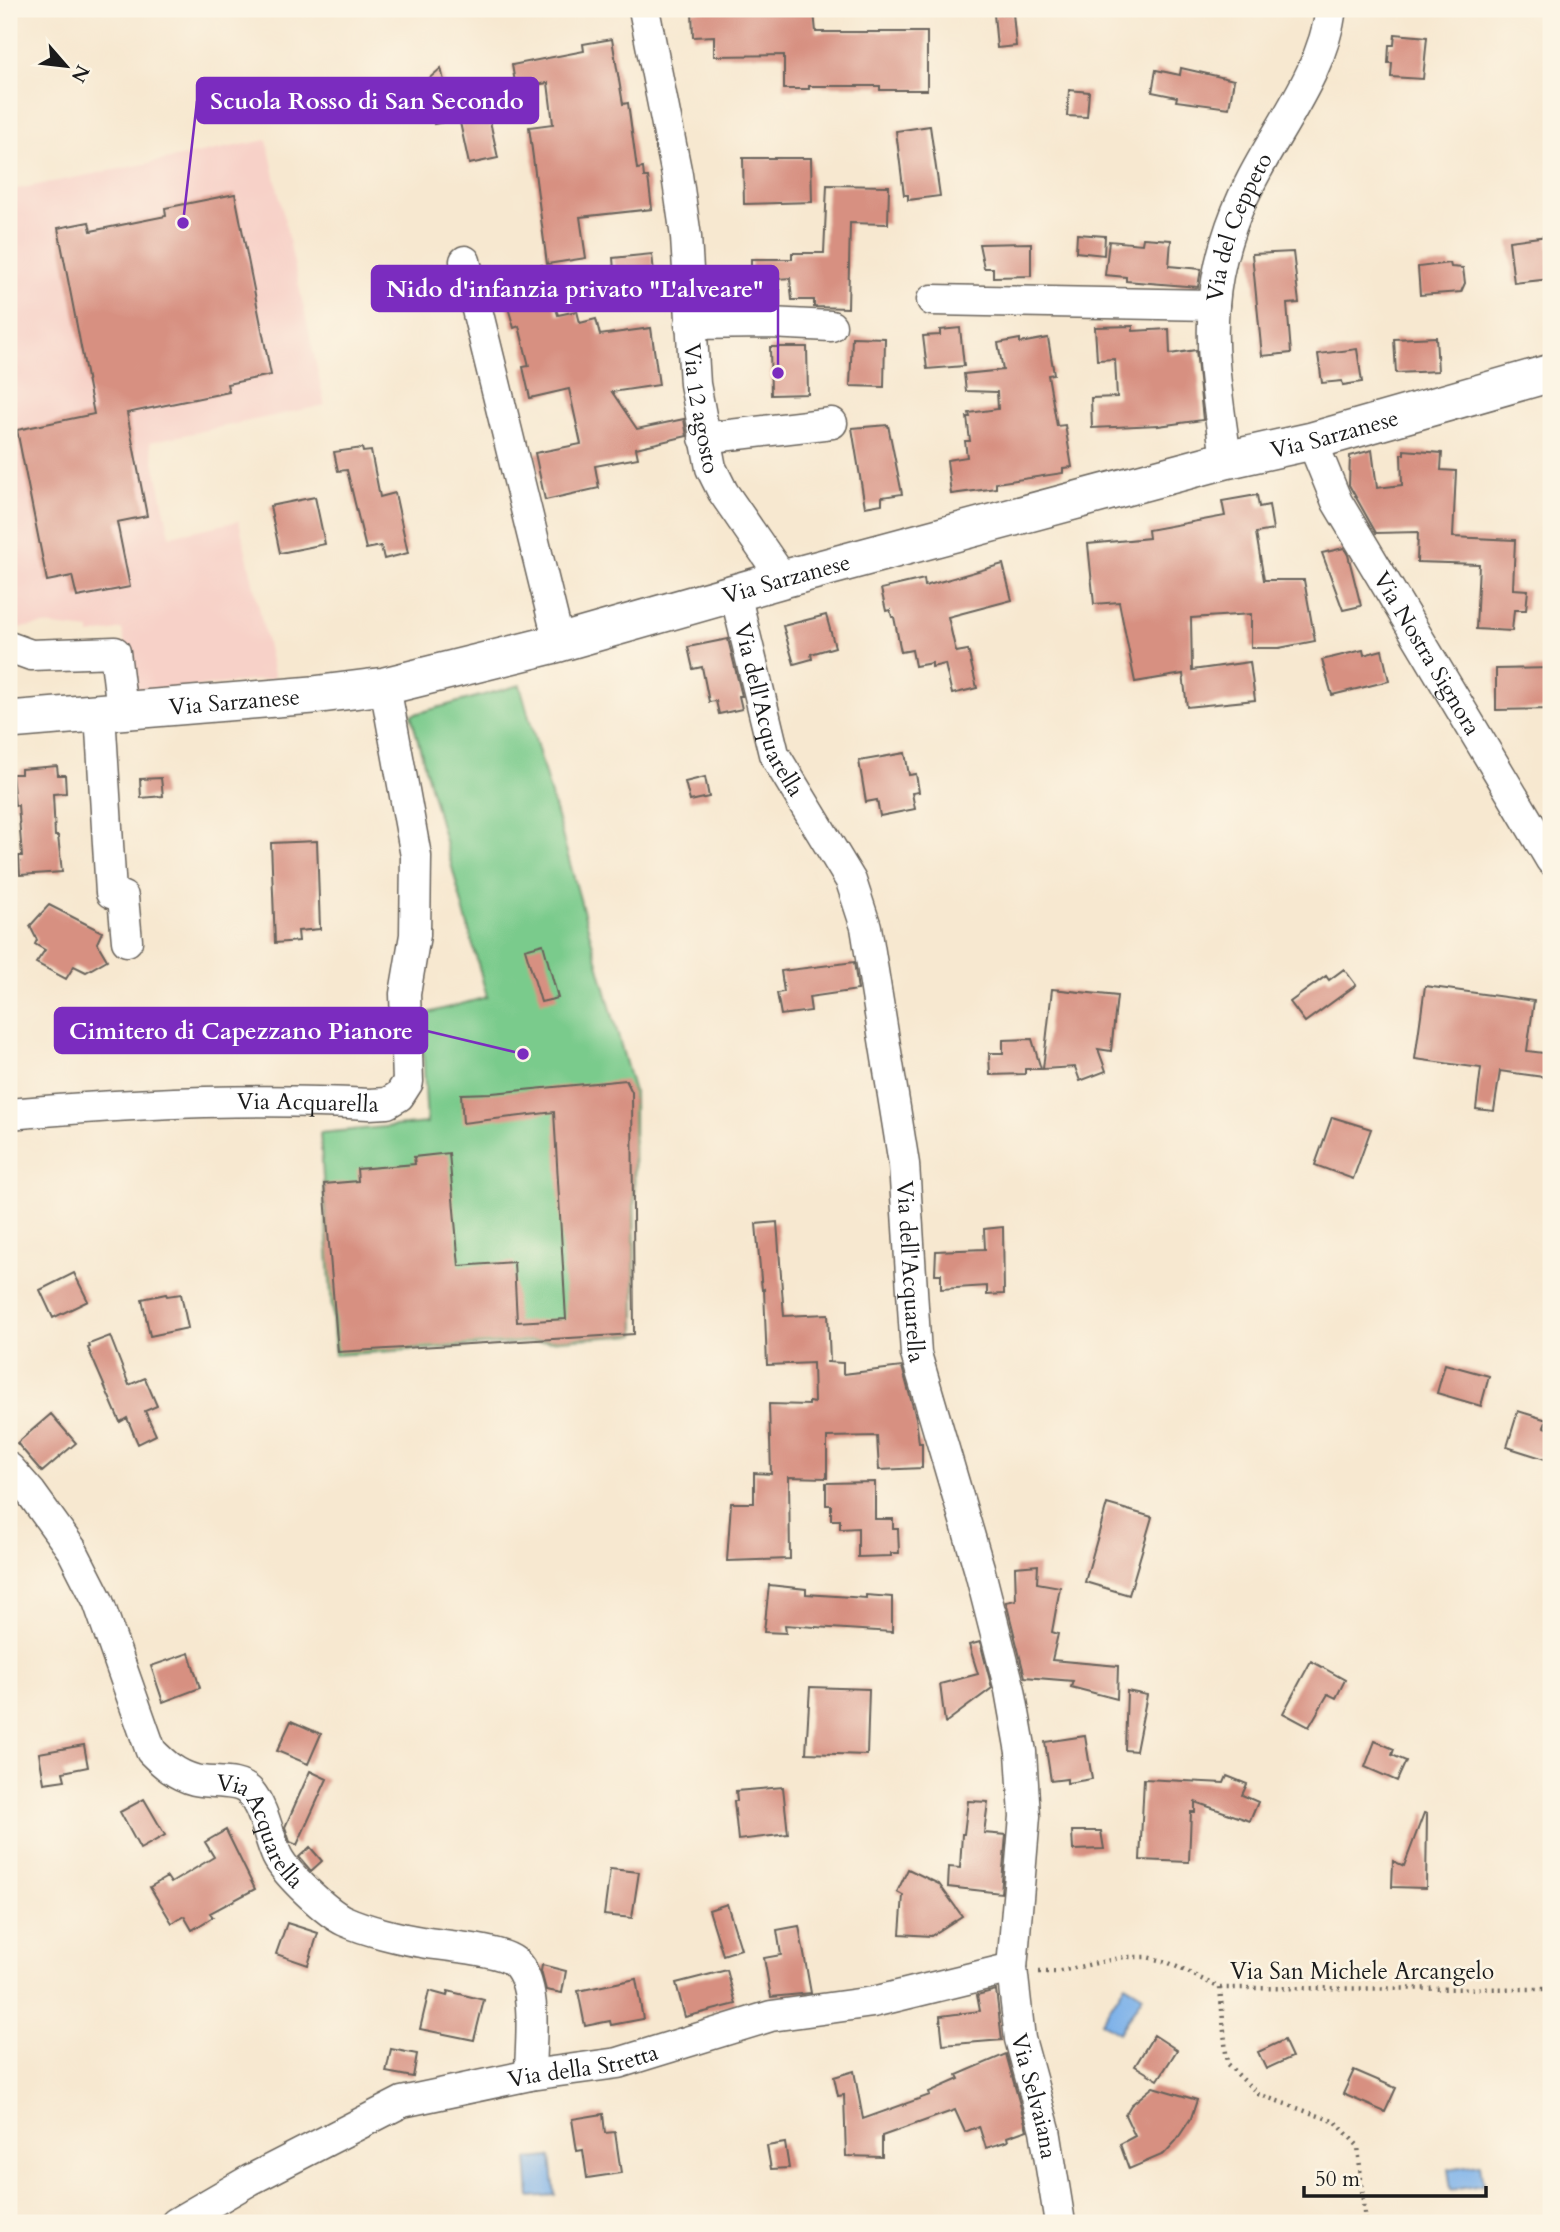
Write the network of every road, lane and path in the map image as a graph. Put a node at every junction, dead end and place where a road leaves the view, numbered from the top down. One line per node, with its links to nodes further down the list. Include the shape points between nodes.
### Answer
1 (644, 9): 6 (street, Via 12 agosto, via 677,175 686,237)
2 (1331, 9): 5 (street, Via del Ceppeto, via 1322,50 1228,232)
3 (466, 261): 15 (street)
4 (932, 300): 5 (street)
5 (1214, 305): 12 (street, Via del Ceppeto, via 1213,348)
6 (690, 324): 7 (street); 10 (street, Via 12 agosto)
7 (831, 326)
8 (1551, 373): 11 (main road, Via Sarzanese)
9 (822, 416): 10 (street)
10 (704, 438): 13 (street, Via 12 agosto, via 723,492)
11 (1312, 441): 12 (main road, Via Sarzanese); 20 (street, Via Nostra Signora, via 1337,502)
12 (1226, 460): 13 (main road, Via Sarzanese)
13 (783, 579): 14 (main road, Via Sarzanese)
14 (735, 593): 15 (main road, Via Sarzanese); 24 (street, Via dell'Acquarella, via 774,754 851,881 866,928 904,1164 916,1354 979,1568 1021,1752 1025,1816)
15 (559, 643): 17 (main road, Via Sarzanese)
16 (16, 655): 18 (street, via 115,652)
17 (385, 686): 18 (main road, Via Sarzanese); 22 (street, Via Acquarella, via 416,856 415,935 405,994 408,1082 399,1097 369,1104 225,1100)
18 (111, 712): 19 (main road, Via Sarzanese); 21 (street, via 111,893 123,897)
19 (9, 720)
20 (1551, 860)
21 (127, 941)
22 (9, 1114)
23 (9, 1468): 27 (street, Via Acquarella, via 72,1550 98,1601 151,1751 166,1767 194,1780 249,1790 278,1858 322,1908 345,1921 419,1942 498,1954 513,1961 530,1989)
24 (1012, 1968): 25 (path, Via San Michele Arcangelo, via 1056,1972 1124,1957 1147,1957); 27 (street, Via della Stretta, via 873,2002 771,2016 618,2063); 29 (street, Via Selvaiana, via 1020,2039 1045,2130)
25 (1220, 1988): 26 (path, Via San Michele Arcangelo); 30 (path, via 1227,2064 1258,2094 1336,2122 1358,2146)
26 (1551, 1989)
27 (530, 2075): 28 (street, Via della Stretta, via 402,2102)
28 (176, 2223)
29 (1060, 2223)
30 (1365, 2223)

